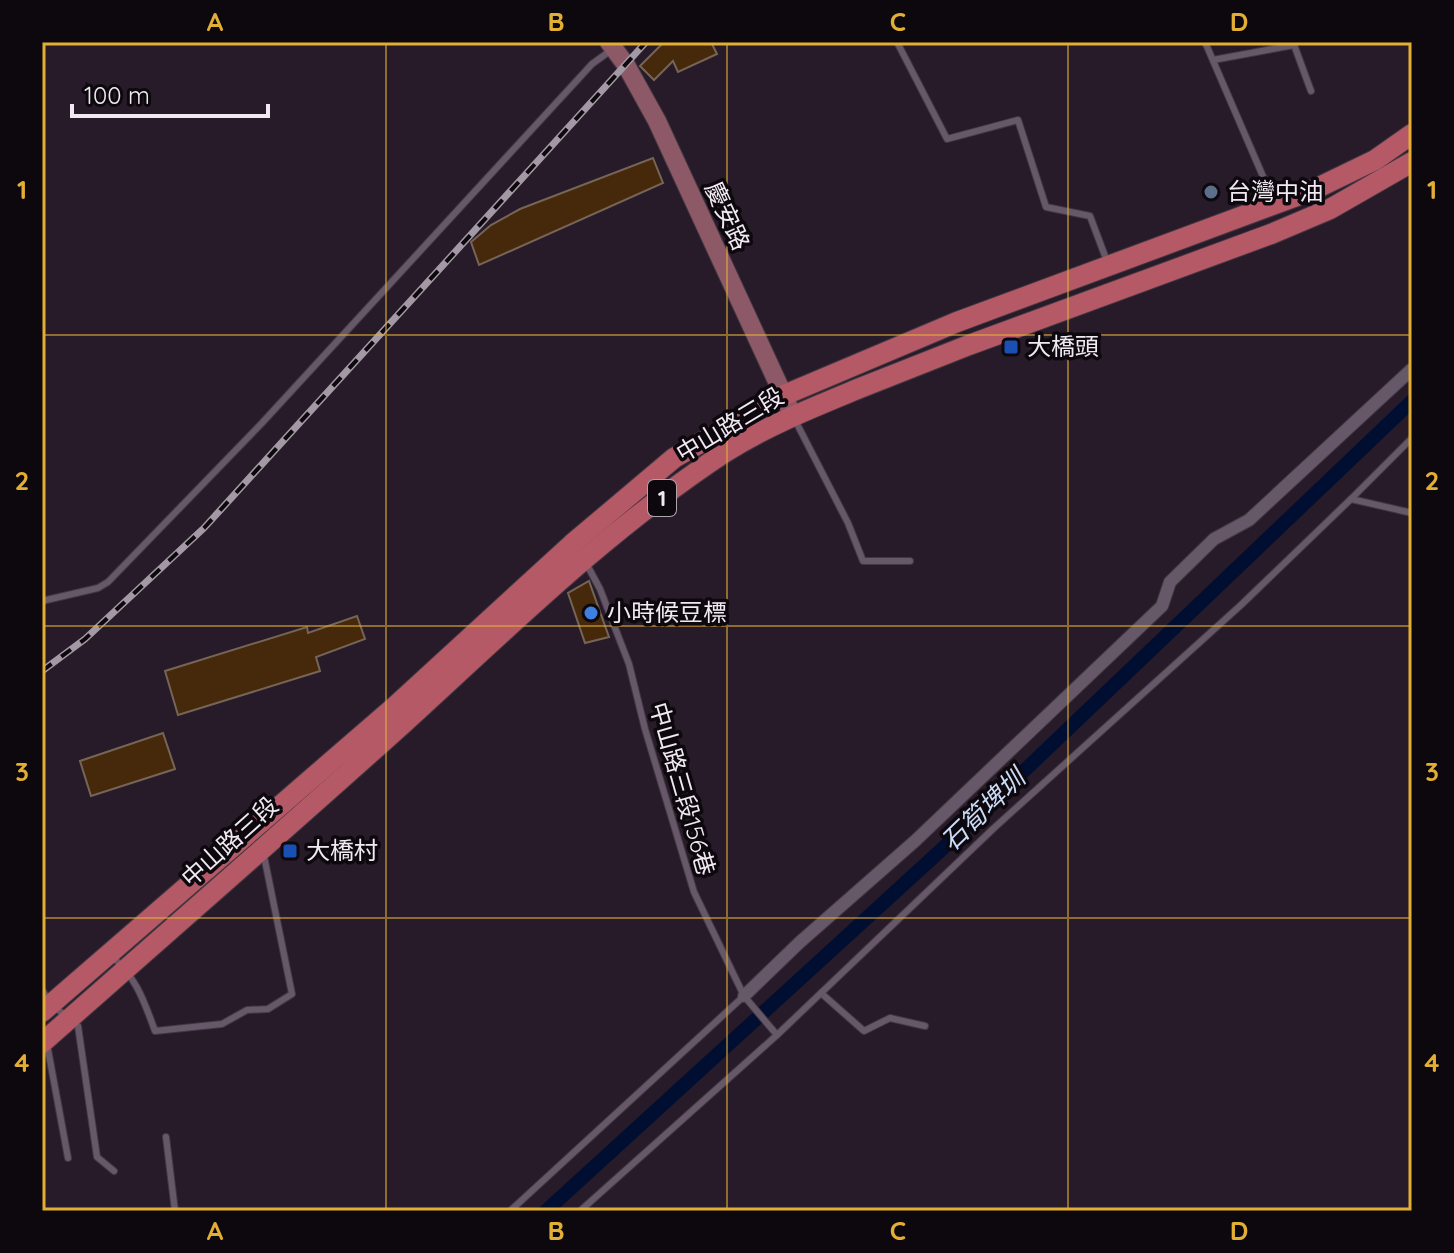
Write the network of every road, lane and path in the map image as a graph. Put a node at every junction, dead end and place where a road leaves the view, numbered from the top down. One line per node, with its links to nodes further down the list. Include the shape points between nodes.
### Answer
1 (897, 42): 10 (lane, via 947,139 1018,120 1046,207 1090,216)
2 (1205, 42): 5 (lane)
3 (1293, 43): 5 (lane); 6 (lane)
4 (612, 45): 12 (street, 慶安路, via 657,121); 19 (lane, via 108,582)
5 (1213, 60): 9 (lane)
6 (1311, 91)
7 (1412, 134): 9 (main road, 中山路三段 / 1, via 1375,160)
8 (1412, 162): 13 (main road, 中山路三段 / 1, via 1330,209 1271,234)
9 (1276, 205): 10 (main road, 中山路三段 / 1)
10 (1109, 267): 12 (main road, 中山路三段 / 1, via 957,322)
11 (1412, 369): 24 (street, via 1249,520 1214,539 1170,582 1162,606)
12 (782, 396): 13 (street, 慶安路); 17 (main road, 中山路三段 / 1, via 674,458)
13 (793, 416): 17 (main road, 中山路三段 / 1, via 726,452); 18 (lane, via 863,561)
14 (1412, 438): 15 (lane)
15 (1351, 499): 16 (lane); 23 (lane)
16 (1412, 513)
17 (577, 552): 20 (main road, 中山路三段 / 1); 21 (main road, 中山路三段 / 1); 24 (lane, 中山路三段156巷, via 600,589 629,664 694,892)
18 (910, 561)
19 (42, 601)
20 (262, 848): 22 (main road, 中山路三段 / 1); 22 (lane, via 292,994 268,1009 247,1010 222,1024 155,1031 141,990)
21 (108, 954): 22 (lane); 25 (main road, 中山路三段 / 1)
22 (126, 968): 26 (main road, 中山路三段 / 1)
23 (821, 993): 27 (lane, via 864,1031 890,1018); 28 (lane)
24 (744, 996): 28 (lane, 中山路三段156巷); 34 (lane)
25 (45, 1002): 26 (lane)
26 (69, 1020): 29 (main road, 中山路三段 / 1); 32 (lane, via 78,1026 97,1157)
27 (925, 1026)
28 (777, 1035): 35 (lane)
29 (44, 1041): 31 (lane)
30 (166, 1137): 33 (lane)
31 (68, 1158)
32 (114, 1171)
33 (175, 1211)
34 (510, 1211)
35 (580, 1211)

